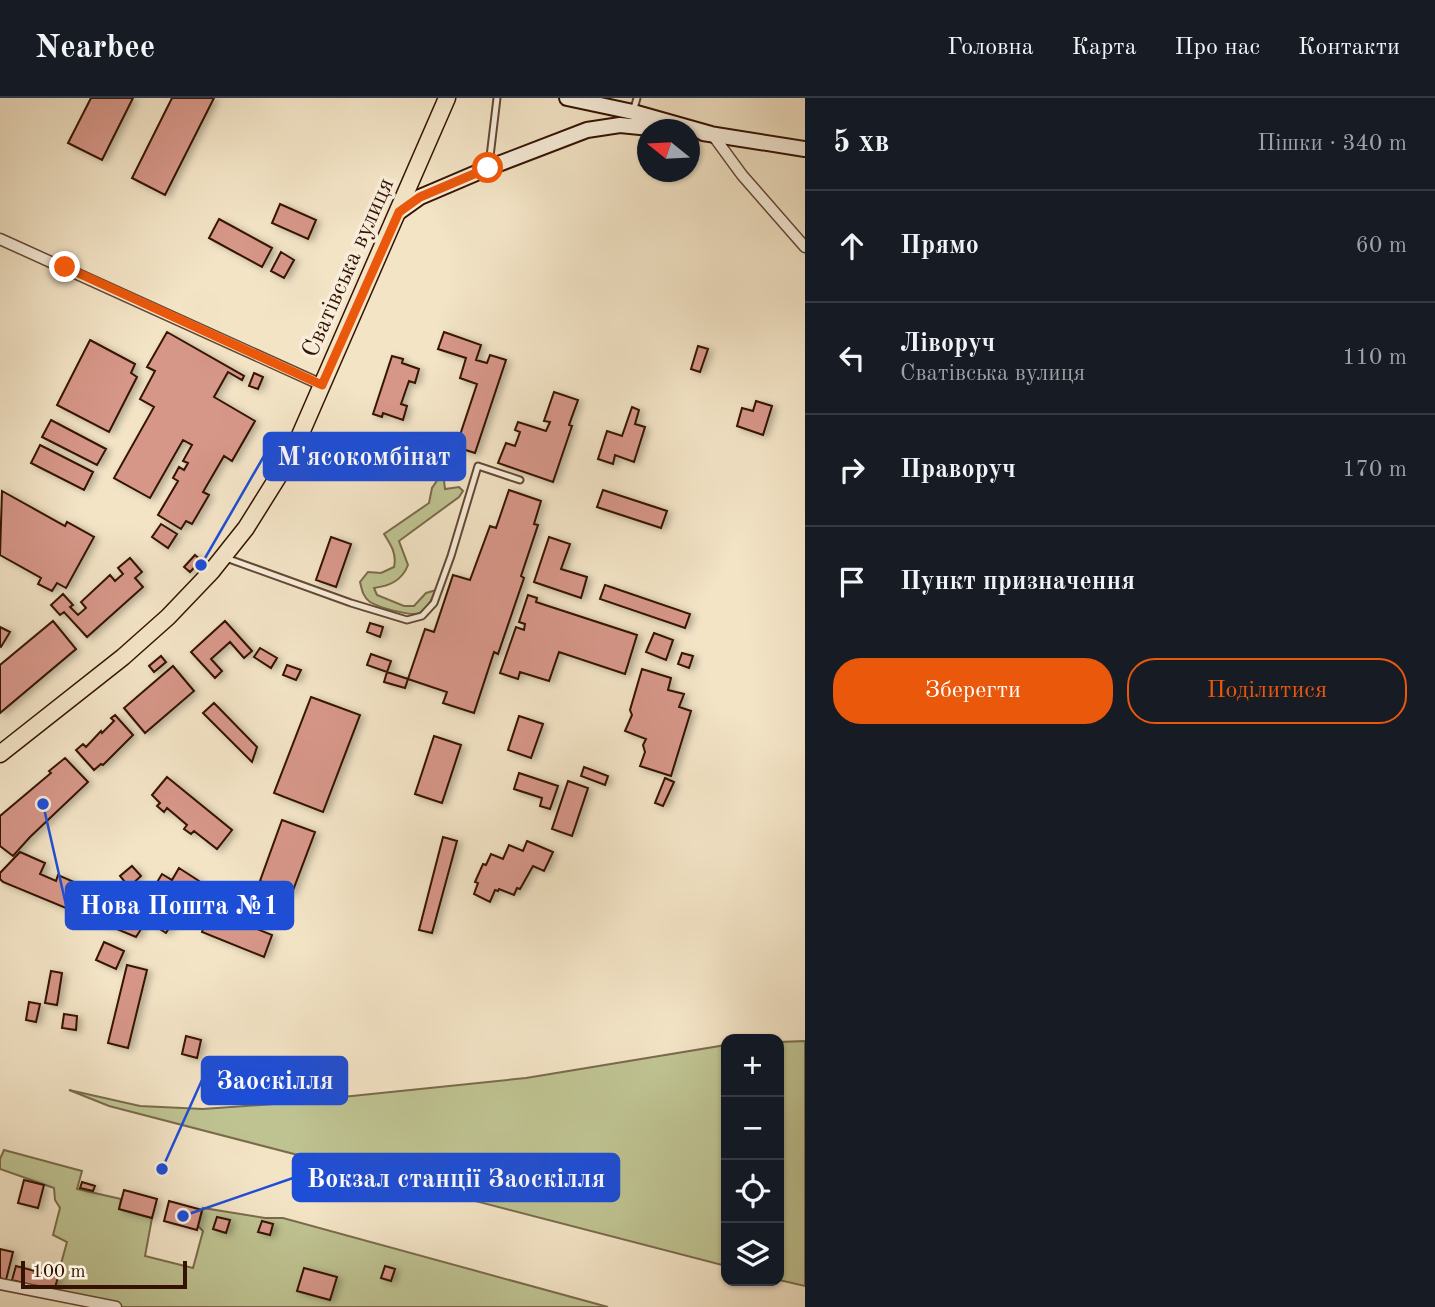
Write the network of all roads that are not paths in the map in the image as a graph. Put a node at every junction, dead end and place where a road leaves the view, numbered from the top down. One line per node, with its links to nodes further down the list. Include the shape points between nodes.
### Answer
1 (447, 98): 10 (main road, Сватівська вулиця)
2 (497, 98): 9 (lane)
3 (567, 98): 4 (street)
4 (635, 105): 7 (street)
5 (637, 127): 9 (street, via 587,130)
6 (700, 132): 7 (street)
7 (711, 134): 8 (street); 12 (street)
8 (805, 149)
9 (488, 168): 10 (street, via 420,197)
10 (399, 212): 13 (main road, Сватівська вулиця)
11 (0, 239): 13 (street)
12 (805, 247)
13 (322, 385): 15 (main road, Сватівська вулиця, via 291,456)
14 (520, 481): 15 (lane, via 478,467 434,603 422,616 407,621)
15 (223, 557): 16 (main road, Сватівська вулиця, via 124,657)
16 (0, 754)
17 (0, 1284): 18 (street)
18 (56, 1302): 19 (street)
19 (116, 1307)

